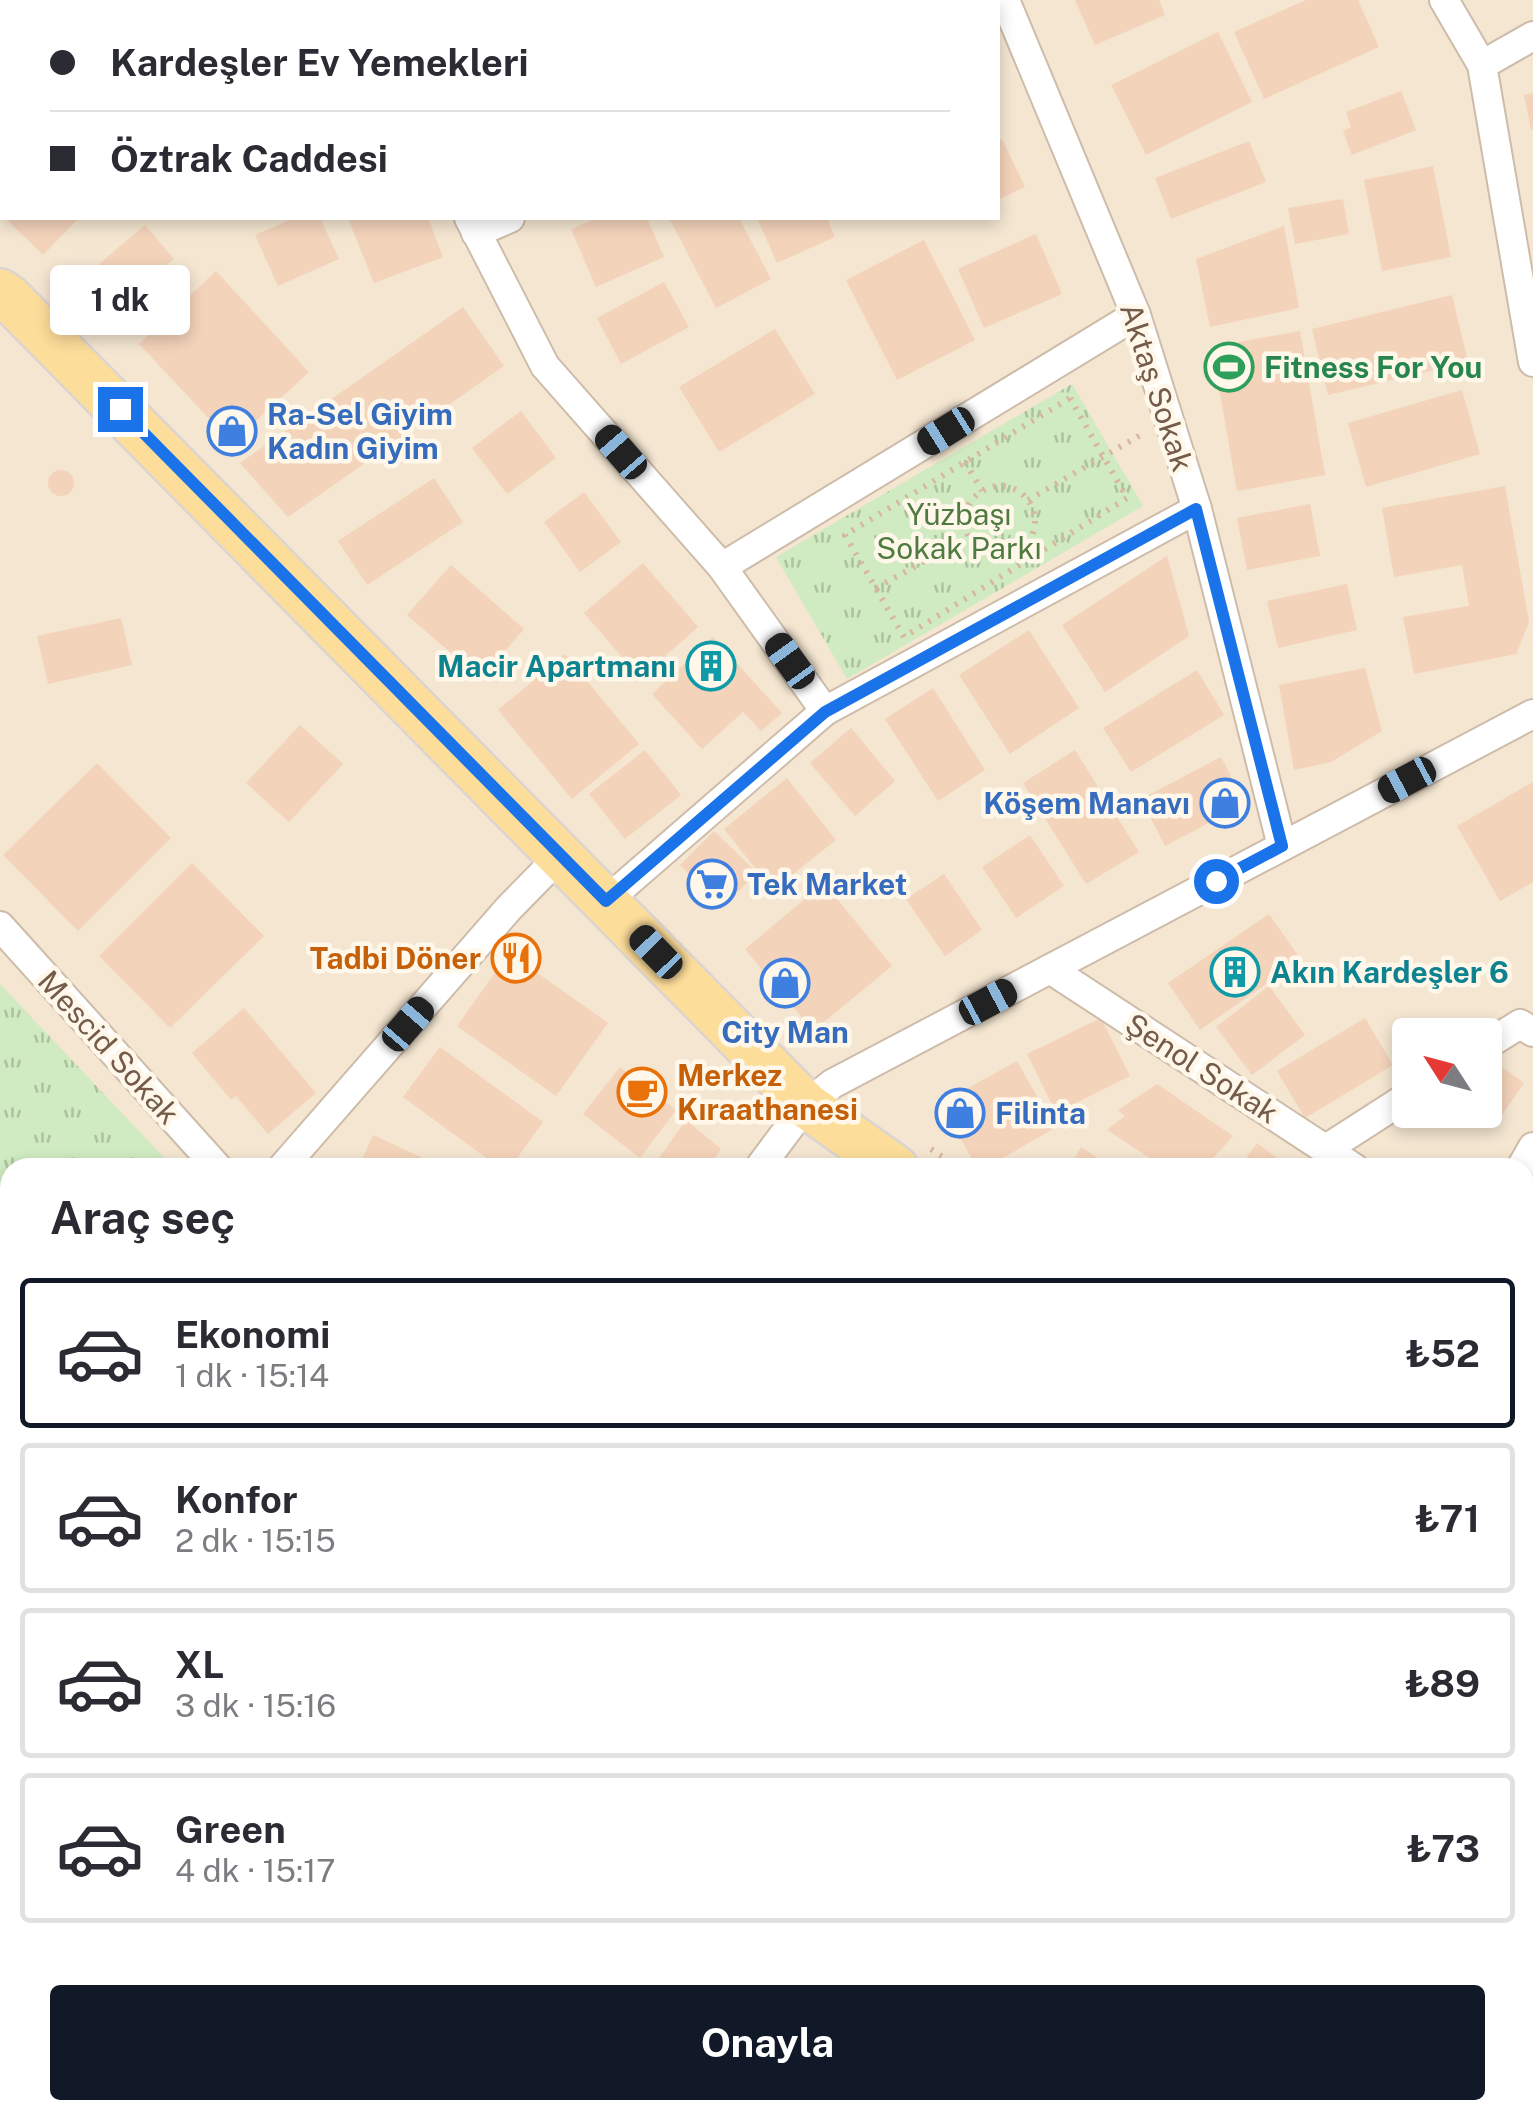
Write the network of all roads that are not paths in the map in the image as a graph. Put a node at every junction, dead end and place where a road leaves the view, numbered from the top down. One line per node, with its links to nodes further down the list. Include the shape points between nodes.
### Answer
1 (1006, 0): 8 (street, Aktaş Sokak)
2 (1444, 0): 4 (street)
3 (1533, 36): 4 (street)
4 (1482, 65): 9 (street)
5 (499, 220): 6 (street)
6 (472, 225): 11 (street, via 545,366)
7 (3, 293): 15 (main road)
8 (1136, 315): 10 (street, Aktaş Sokak); 11 (street)
9 (1533, 362)
10 (1196, 509): 12 (street); 14 (street, Aktaş Sokak)
11 (722, 567): 12 (street)
12 (825, 712): 16 (street)
13 (1533, 714): 14 (street)
14 (1282, 846): 18 (street)
15 (561, 854): 16 (main road); 25 (street)
16 (606, 901): 21 (main road)
17 (0, 926): 24 (street, Mescid Sokak)
18 (1050, 968): 21 (street, via 832,1084); 23 (street, Şenol Sokak)
19 (1533, 1032): 20 (street, via 1520,1024)
20 (1502, 1035)
21 (806, 1106): 26 (street); 27 (main road)
22 (1392, 1107): 23 (street)
23 (1326, 1149): 28 (street, Şenol Sokak)
24 (209, 1158)
25 (291, 1158)
26 (766, 1158)
27 (881, 1158)
28 (1339, 1158)

